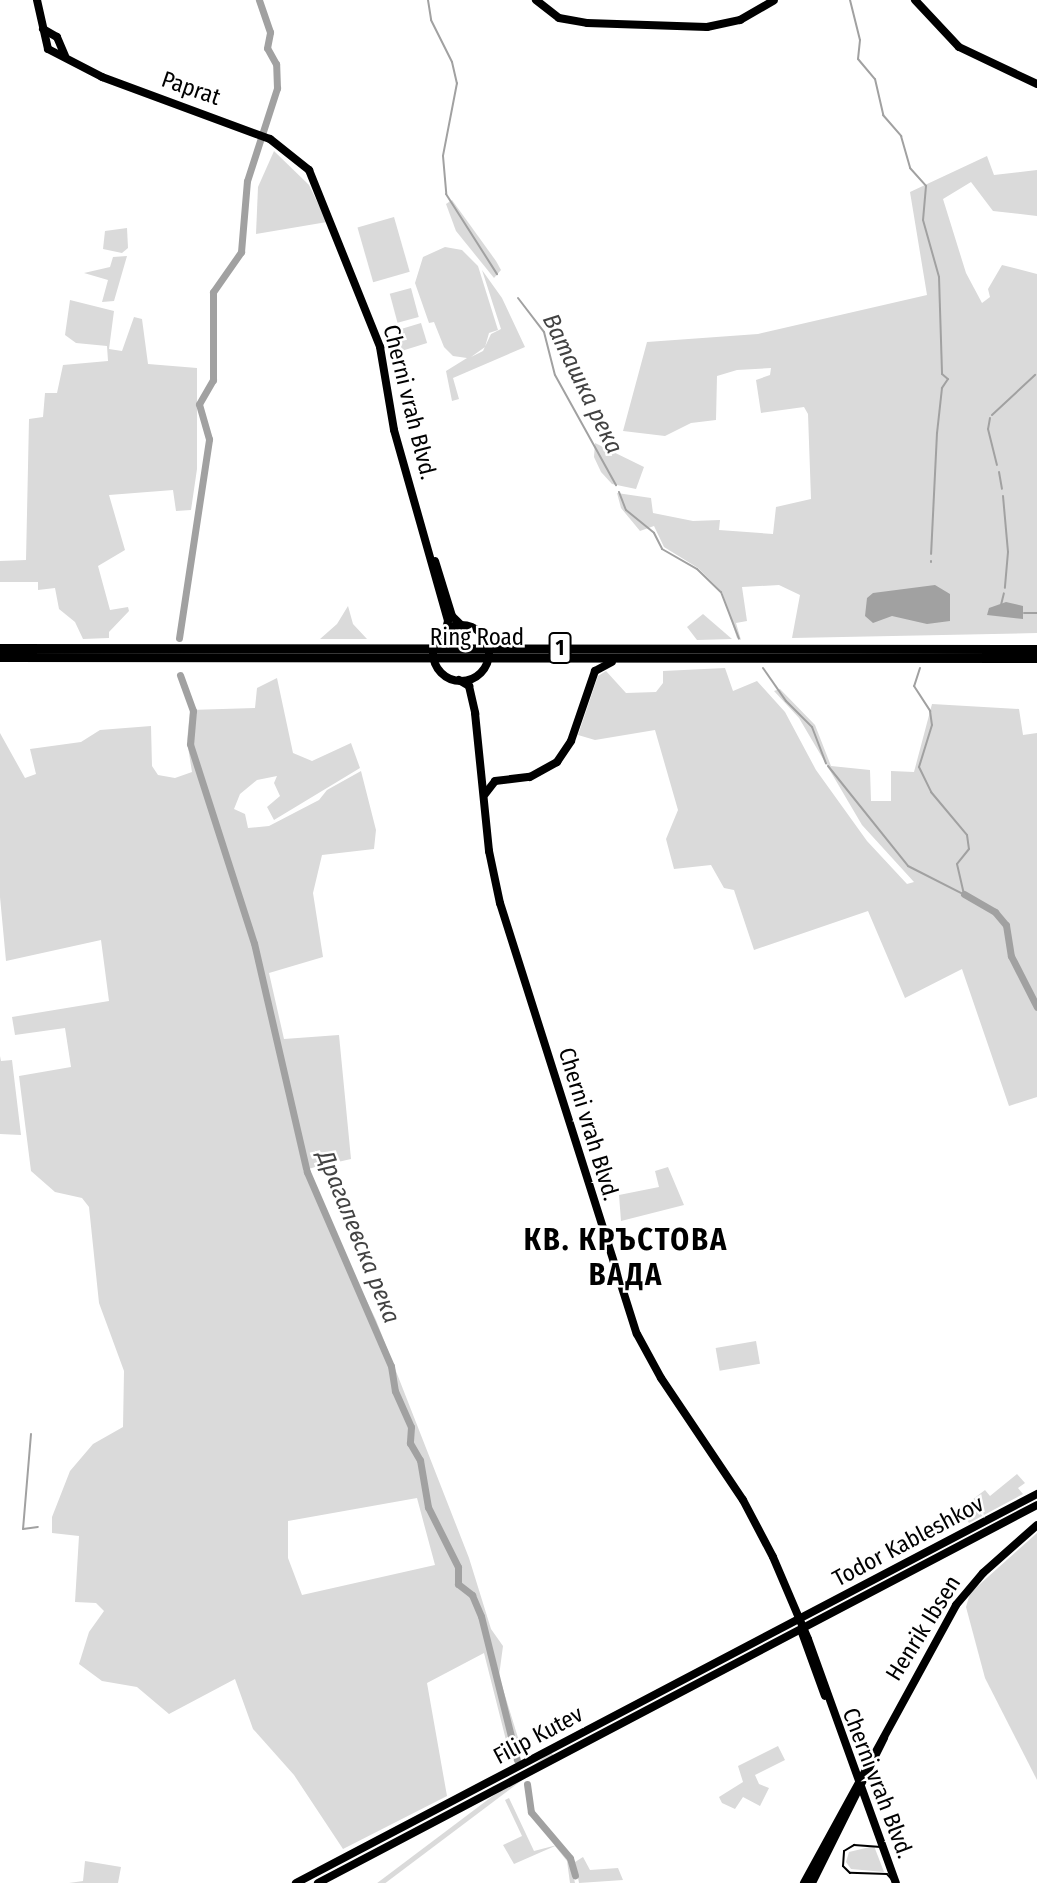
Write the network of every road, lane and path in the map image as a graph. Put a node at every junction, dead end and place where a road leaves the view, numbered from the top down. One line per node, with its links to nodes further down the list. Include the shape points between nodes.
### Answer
1 (37, 0): 6 (main road, Paprat, via 46,34 57,37 55,47 65,56 102,77 270,139)
2 (536, 0): 3 (main road, via 559,18 587,23 707,27 740,20)
3 (774, 0)
4 (915, 0): 5 (main road, via 958,47)
5 (1037, 84)
6 (301, 162): 7 (main road, Cherni vrah Blvd., via 321,192 380,347 394,430)
7 (426, 540): 8 (main road, Cherni vrah Blvd., via 452,616); 9 (main road, Cherni vrah Blvd., via 448,621)
8 (461, 625): 9 (main road); 32 (main road, via 478,630 488,645 487,662)
9 (446, 629): 33 (main road, via 434,645 435,661 445,675)
10 (755, 642): 16 (highway)
11 (173, 643): 15 (highway)
12 (233, 643): 18 (highway)
13 (695, 643): 19 (highway)
14 (0, 648): 15 (highway, Ring Road / 1)
15 (138, 648): 18 (highway, Ring Road / 1)
16 (732, 649): 17 (highway, Ring Road / 1); 19 (highway, Ring Road / 1)
17 (1037, 649)
18 (260, 653): 19 (highway, Ring Road / 1); 22 (highway, Ring Road / 1); 23 (highway, Ring Road / 1); 28 (highway)
19 (718, 653): 21 (highway, Ring Road / 1); 23 (highway, Ring Road / 1); 29 (highway)
20 (0, 657): 22 (highway, Ring Road / 1)
21 (983, 657): 24 (highway, Ring Road / 1); 30 (highway)
22 (192, 658): 27 (highway)
23 (667, 658): 26 (highway)
24 (1037, 659): 31 (highway)
25 (612, 662): 35 (main road, via 595,671 571,741 557,762 530,777 495,780)
26 (653, 662)
27 (219, 663)
28 (233, 663)
29 (732, 663)
30 (1006, 663)
31 (1023, 664)
32 (477, 675): 33 (main road); 34 (main road, Cherni vrah Blvd.)
33 (459, 680): 34 (main road, Cherni vrah Blvd., via 470,691)
34 (482, 755): 35 (main road, Cherni vrah Blvd.)
35 (485, 796): 39 (main road, Cherni vrah Blvd., via 489,851 500,903 637,1334 660,1378 743,1500 772,1555)
36 (1037, 1494): 39 (main road, Todor Kableshkov)
37 (1037, 1505): 39 (main road, Todor Kableshkov)
38 (1037, 1525): 40 (main road, Henrik Ibsen, via 983,1573 956,1605)
39 (799, 1626): 40 (main road, Cherni vrah Blvd.); 43 (main road, Filip Kutev); 44 (main road, Filip Kutev)
40 (859, 1786): 41 (main road, Cherni vrah Blvd.); 42 (main road); 45 (main road)
41 (868, 1810): 42 (main road); 47 (main road, Cherni vrah Blvd.)
42 (849, 1811): 46 (main road)
43 (296, 1883)
44 (318, 1883)
45 (804, 1883)
46 (812, 1883)
47 (896, 1883)

